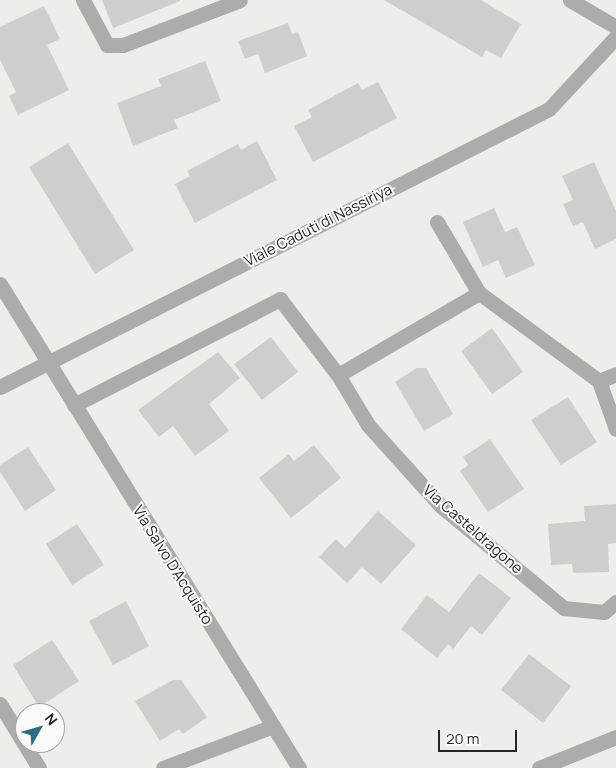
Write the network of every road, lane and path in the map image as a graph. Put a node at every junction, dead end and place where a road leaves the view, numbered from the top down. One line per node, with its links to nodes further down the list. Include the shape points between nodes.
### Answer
1 (83, 0): 2 (street, via 107,46 123,45)
2 (240, 0)
3 (570, 0): 4 (street)
4 (616, 27)
5 (616, 37): 9 (street, Viale Caduti di Nassiriya, via 549,109)
6 (437, 222): 8 (street)
7 (0, 284): 9 (street, Via Salvo D'Acquisto)
8 (479, 293): 11 (street); 12 (street)
9 (47, 362): 13 (street, Viale Caduti di Nassiriya); 14 (street, Via Salvo D'Acquisto)
10 (616, 374): 12 (street)
11 (338, 376): 14 (street, Via Casteldragone, via 280,299); 16 (street, Via Casteldragone, via 368,425 441,506 564,608 604,612)
12 (599, 381): 15 (street)
13 (0, 387)
14 (74, 405): 18 (street, Via Salvo D'Acquisto)
15 (616, 429)
16 (616, 602)
17 (0, 704): 20 (street)
18 (273, 726): 21 (street); 22 (street, Via Salvo D'Acquisto)
19 (616, 737): 23 (street)
20 (40, 768)
21 (163, 768)
22 (299, 768)
23 (539, 768)

